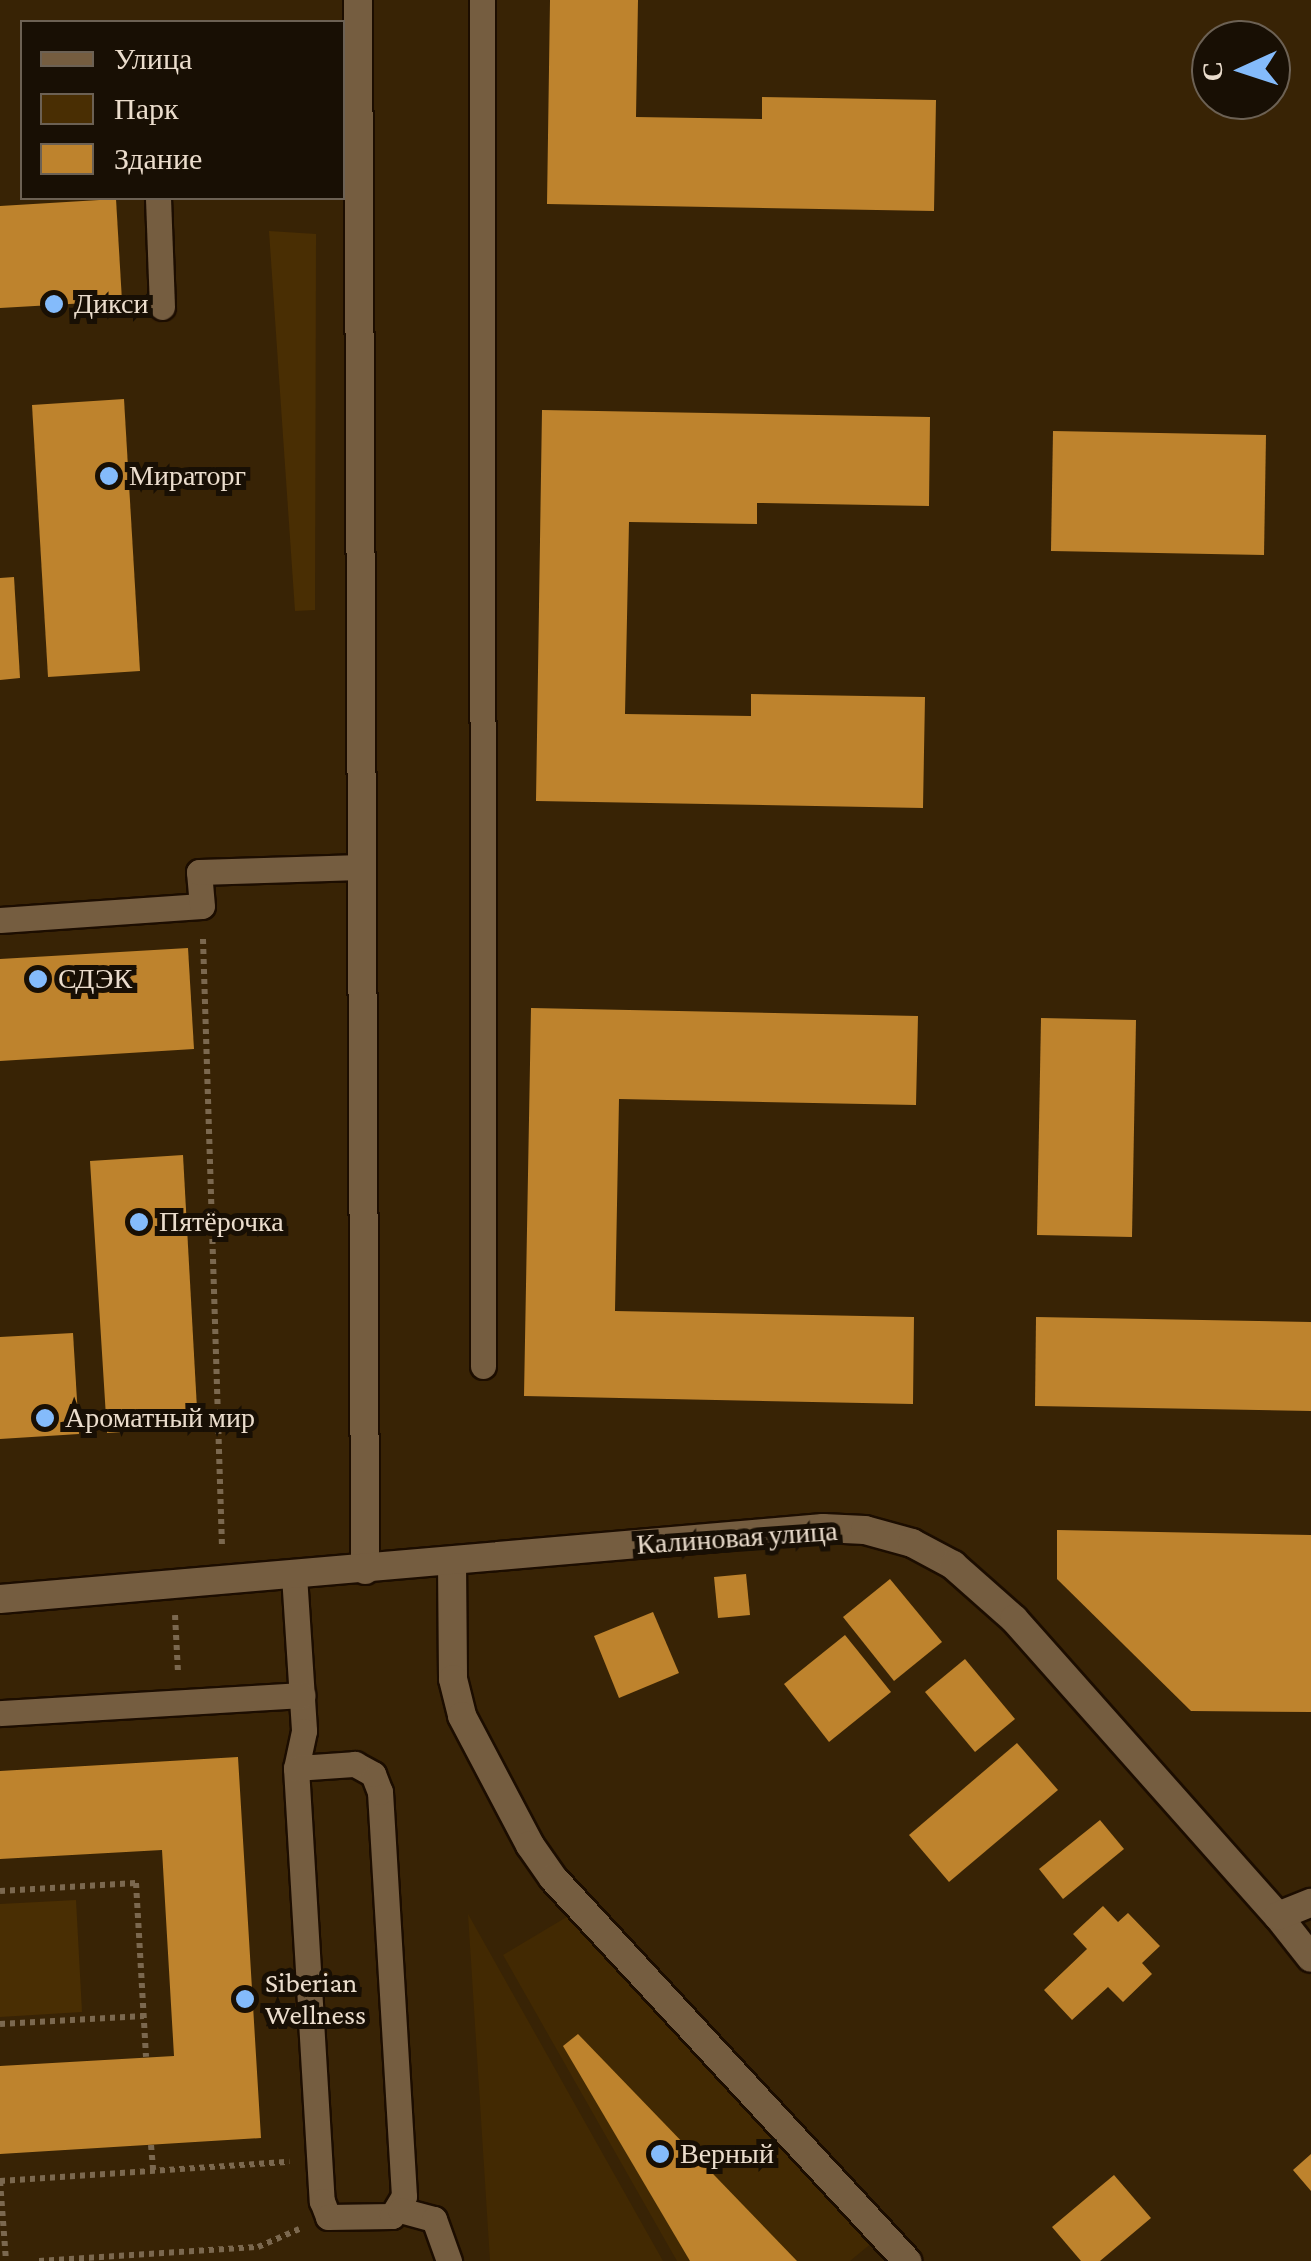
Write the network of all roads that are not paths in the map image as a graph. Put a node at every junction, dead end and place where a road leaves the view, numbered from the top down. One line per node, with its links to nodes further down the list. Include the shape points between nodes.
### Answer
1 (358, 0): 5 (street)
2 (482, 0): 7 (lane)
3 (158, 200): 4 (lane)
4 (162, 307)
5 (361, 866): 6 (lane, via 199,872 202,906); 9 (street)
6 (0, 920)
7 (484, 1366)
8 (452, 1562): 9 (street, Калиновая улица); 16 (street, Калиновая улица, via 823,1528 912,1543 953,1565 1014,1618); 20 (street, via 453,1679 462,1716 530,1844 565,1891)
9 (364, 1570): 10 (street, Калиновая улица)
10 (294, 1575): 11 (street, Калиновая улица); 12 (lane)
11 (0, 1599)
12 (302, 1695): 13 (lane); 14 (lane)
13 (0, 1714)
14 (296, 1768): 18 (lane, via 355,1764 373,1774 380,1792); 18 (lane, via 328,2217 392,2216)
15 (1311, 1903): 16 (street)
16 (1278, 1916): 17 (street, Калиновая улица)
17 (1311, 1958)
18 (400, 2210): 19 (lane, via 434,2220)
19 (449, 2261)
20 (907, 2261)

